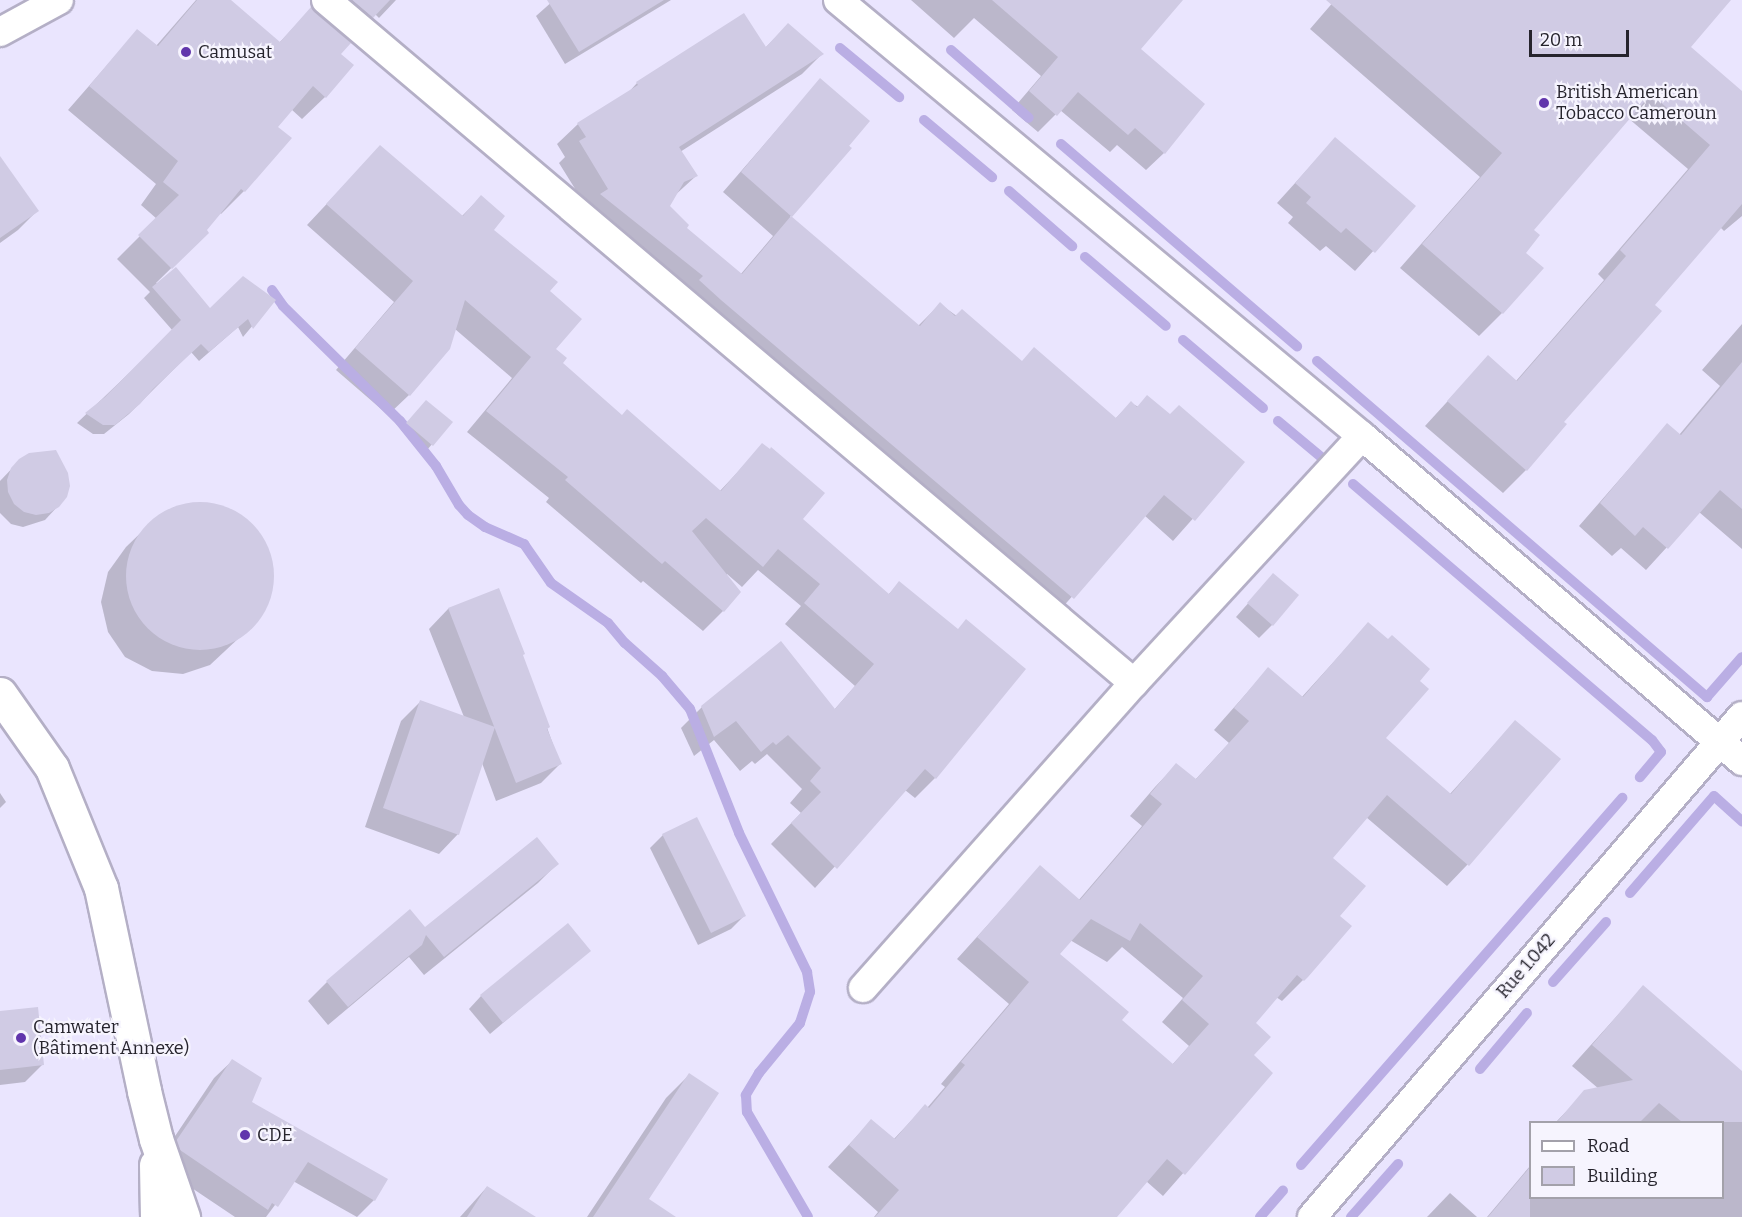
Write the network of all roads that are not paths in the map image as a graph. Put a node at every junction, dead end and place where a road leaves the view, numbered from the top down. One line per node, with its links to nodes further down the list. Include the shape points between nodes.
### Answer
1 (59, 0): 4 (street)
2 (326, 0): 6 (street)
3 (837, 0): 5 (street)
4 (0, 33)
5 (1362, 436): 6 (street); 9 (street)
6 (1134, 683): 11 (street)
7 (0, 694): 12 (main road, via 52,768 101,888)
8 (1742, 716): 9 (street, Rue 1.042)
9 (1720, 741): 10 (street); 15 (street, Rue 1.042)
10 (1742, 761)
11 (863, 988)
12 (156, 1139): 13 (main road); 14 (main road)
13 (157, 1217)
14 (183, 1217)
15 (1312, 1217)

